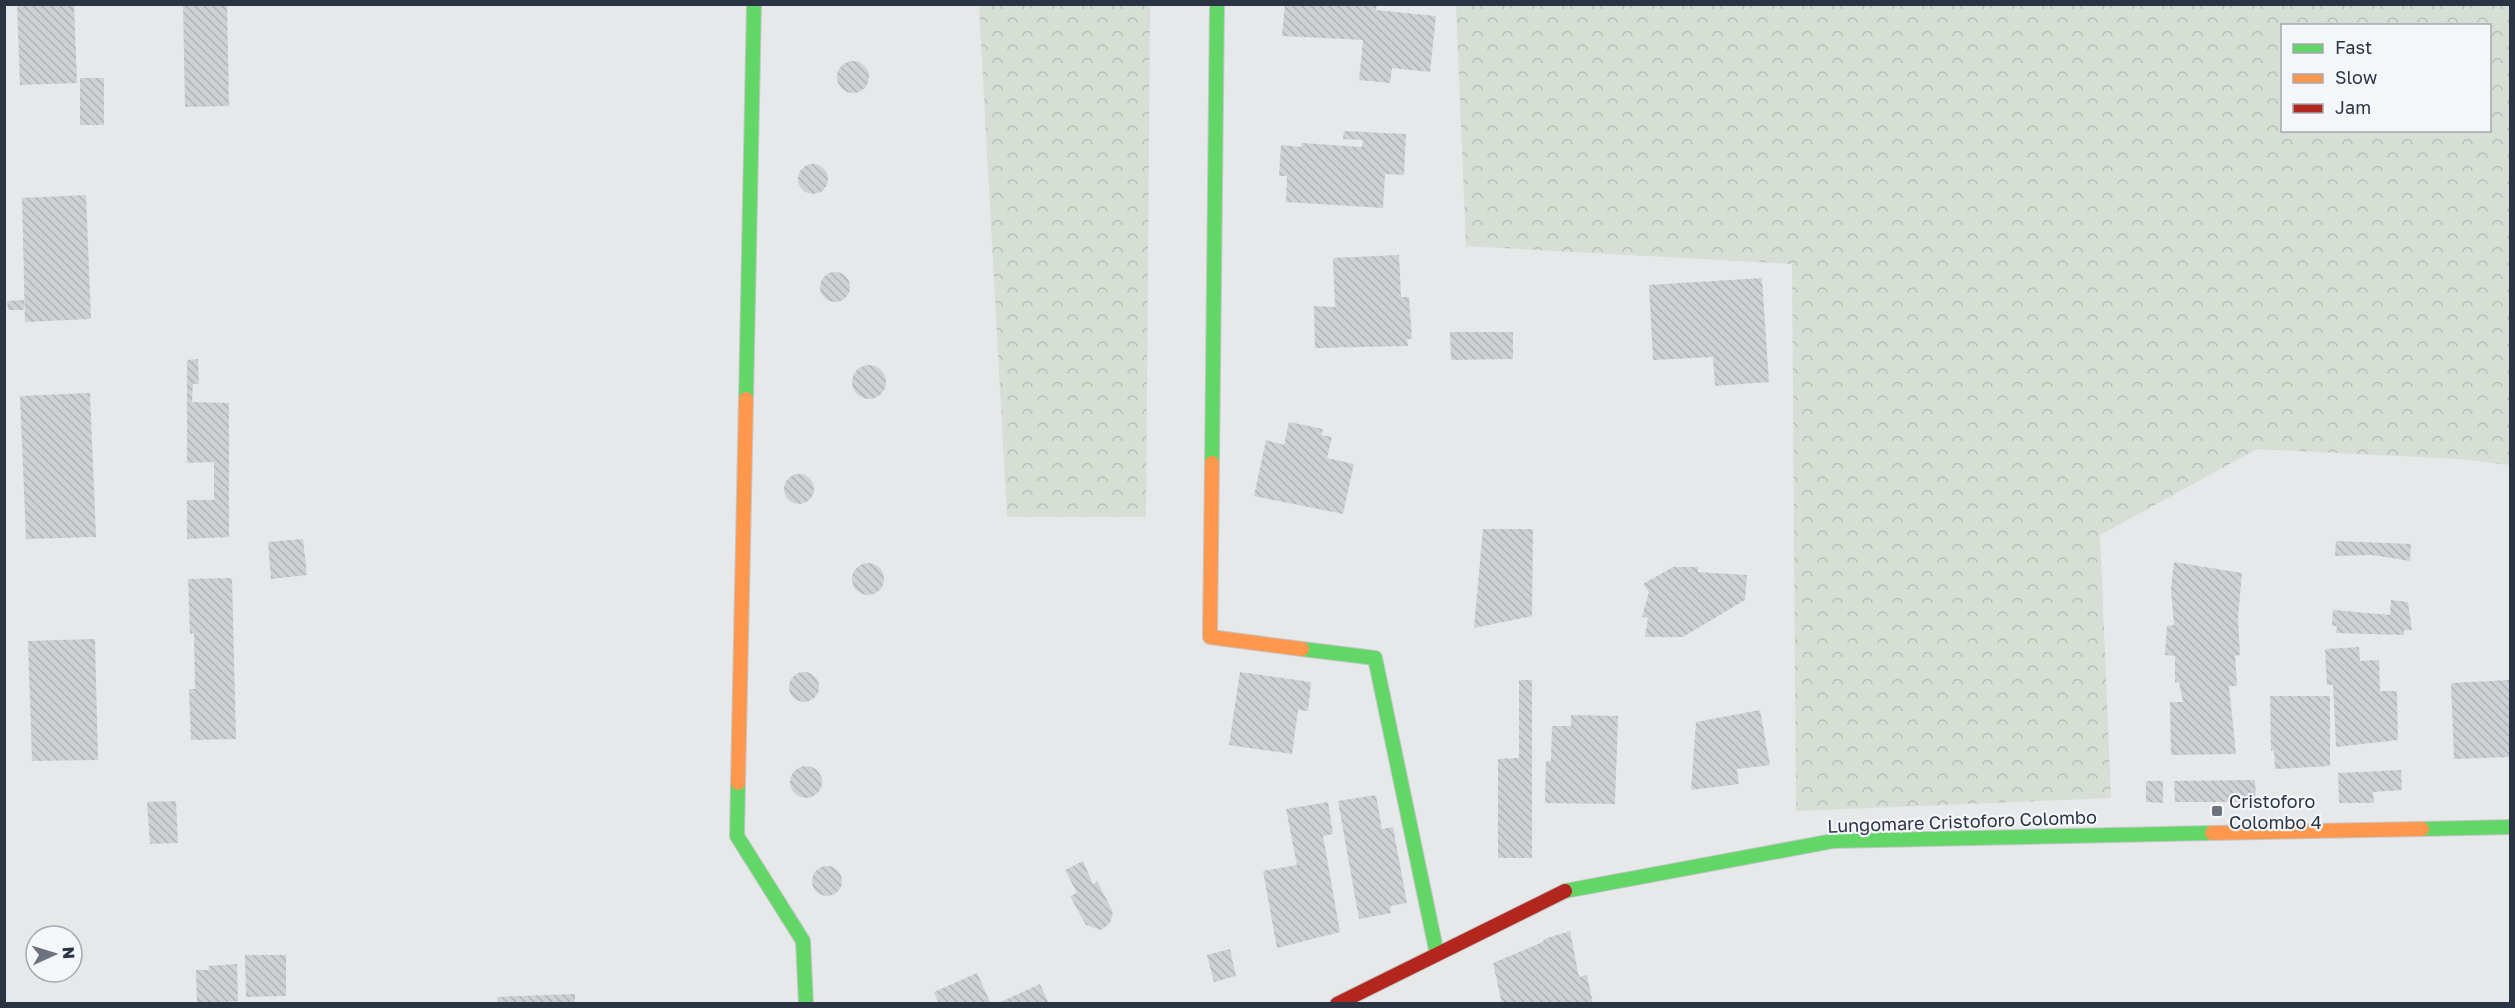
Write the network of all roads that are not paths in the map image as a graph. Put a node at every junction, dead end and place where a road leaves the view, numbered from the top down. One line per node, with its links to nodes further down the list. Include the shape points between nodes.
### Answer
1 (754, 4): 5 (street, via 737,836 803,941)
2 (1217, 4): 4 (street, via 1210,637 1375,658)
3 (2511, 827): 4 (street, Lungomare Cristoforo Colombo, via 1833,841 1572,888)
4 (1437, 954): 6 (street, Lungomare Cristoforo Colombo)
5 (806, 1004)
6 (1337, 1004)

